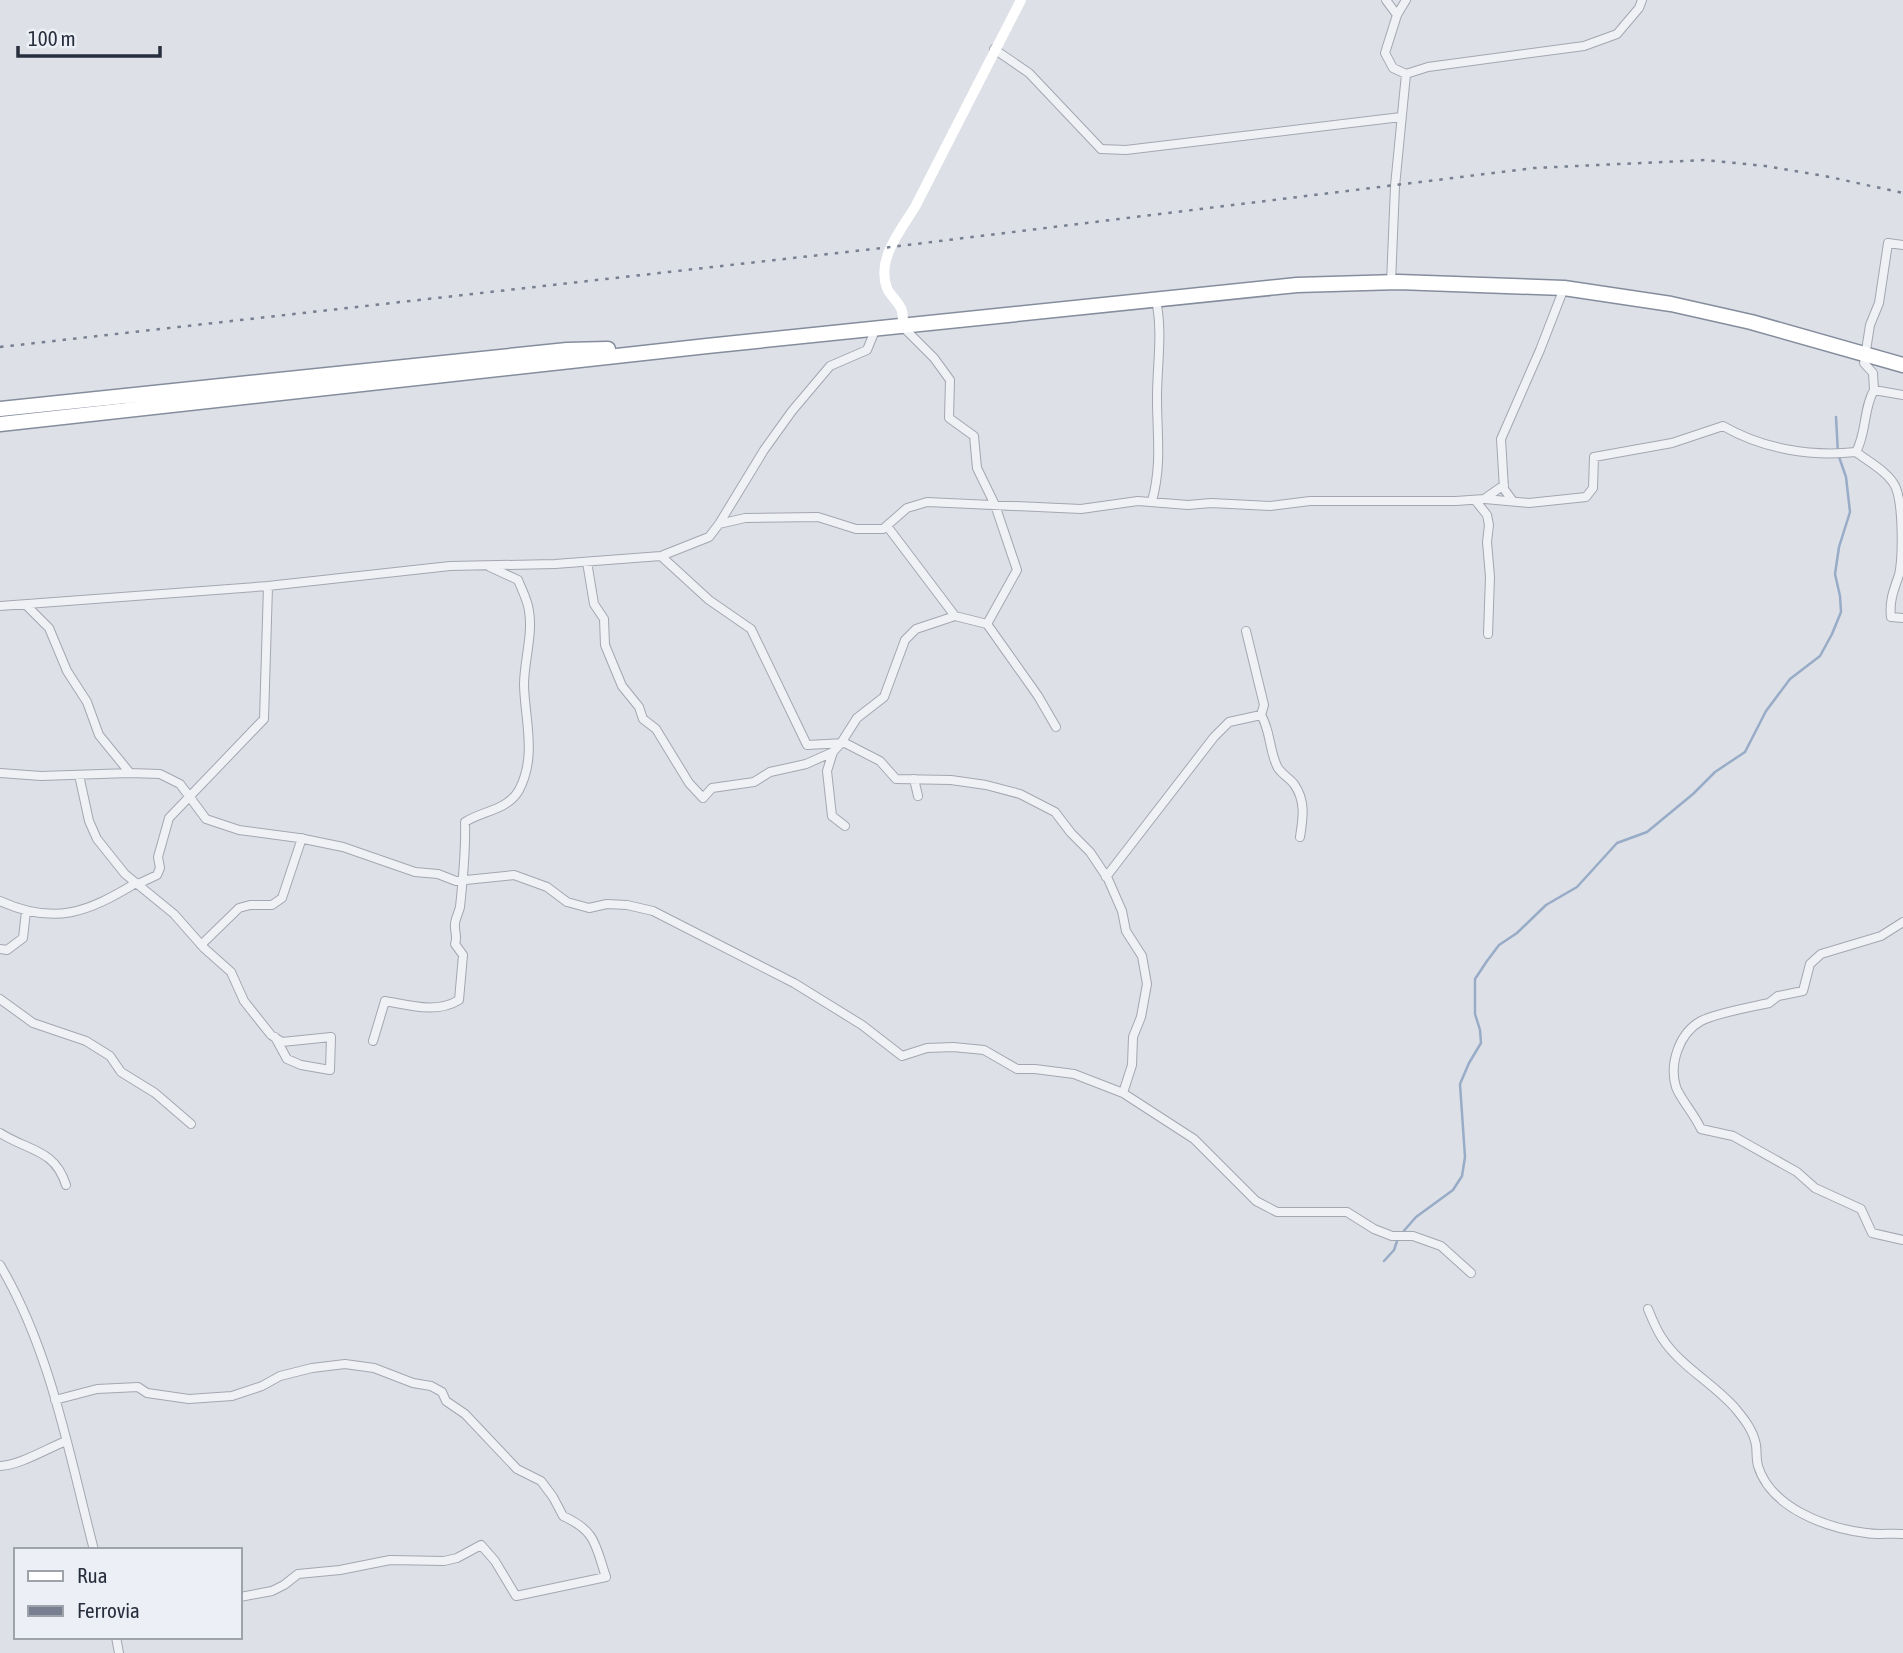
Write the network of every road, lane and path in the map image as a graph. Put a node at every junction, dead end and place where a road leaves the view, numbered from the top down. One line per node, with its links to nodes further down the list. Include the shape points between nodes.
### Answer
1 (1021, 0): 6 (street)
2 (1386, 0): 5 (street)
3 (1406, 0): 5 (street)
4 (1642, 0): 7 (street, via 1617,34 1584,46)
5 (1398, 15): 7 (street, via 1385,53 1393,68)
6 (994, 49): 8 (street, via 1029,73 1101,149 1126,150); 13 (street, via 891,247 886,286 902,310)
7 (1406, 74): 8 (street)
8 (1401, 117): 10 (street)
9 (1903, 245): 16 (street, via 1888,243)
10 (1391, 283): 11 (highway); 12 (highway, via 1297,285)
11 (1564, 288): 16 (highway, via 1671,304); 23 (street, via 1501,439)
12 (1156, 300): 13 (highway); 26 (street, via 1161,322 1160,457)
13 (903, 327): 14 (highway); 27 (street, via 950,380 949,418 974,436 977,468)
14 (876, 328): 15 (highway); 28 (street, via 867,350 830,366 792,411)
15 (707, 346): 20 (highway, via 567,350); 21 (highway)
16 (1866, 353): 17 (highway); 18 (street, via 1864,363 1873,373)
17 (1903, 365)
18 (1874, 390): 19 (street); 22 (street)
19 (1903, 395)
20 (0, 409)
21 (0, 424)
22 (1856, 452): 25 (street, via 1833,455 1787,450 1723,426 1672,443 1594,457 1593,488 1586,498); 30 (street, via 1896,488)
23 (1504, 485): 24 (street); 25 (street)
24 (1480, 499): 25 (street); 26 (street, via 1310,501 1270,506); 41 (street, via 1489,526)
25 (1512, 500)
26 (1152, 501): 27 (street, via 1081,509)
27 (995, 505): 29 (street, via 927,502 907,508); 39 (street, via 1017,570)
28 (719, 524): 29 (street, via 745,518 818,517 856,529 883,530); 31 (street, via 709,537)
29 (887, 526): 37 (street)
30 (1903, 553): 38 (street, via 1890,608 1891,617)
31 (662, 556): 32 (street); 44 (street, via 709,600 751,629 807,745)
32 (587, 562): 33 (street); 45 (street, via 594,604 604,619 605,645 622,685 703,798 712,788 754,782 770,772)
33 (488, 565): 34 (street); 56 (street, via 518,580 529,610 524,683 528,763 518,792 506,804 465,822)
34 (268, 586): 35 (street); 51 (street, via 264,719)
35 (26, 605): 36 (street); 47 (street, via 49,628 99,735)
36 (0, 606)
37 (956, 616): 39 (street); 44 (street, via 916,629 905,640 884,697 856,718)
38 (1903, 618)
39 (987, 624): 43 (street)
40 (1246, 631): 42 (street, via 1264,705)
41 (1488, 634)
42 (1261, 715): 53 (street, via 1279,768 1301,797); 55 (street, via 1229,722 1214,737)
43 (1056, 727)
44 (841, 743): 45 (street); 49 (street, via 880,761 896,779)
45 (833, 752): 52 (street, via 827,771 832,816)
46 (0, 773): 48 (street)
47 (131, 773): 48 (street); 51 (street, via 160,775 180,784)
48 (79, 775): 57 (street, via 97,839)
49 (914, 779): 50 (street); 55 (street, via 951,780 1020,794 1055,812)
50 (918, 796)
51 (188, 797): 54 (street, via 206,818 239,830); 57 (street, via 169,818 157,874)
52 (845, 826)
53 (1300, 837)
54 (302, 838): 56 (street, via 415,872); 61 (street, via 282,898 272,905 239,908)
55 (1106, 877): 66 (street, via 1126,931 1142,956 1147,985)
56 (462, 880): 65 (street, via 455,919 455,944 463,955 458,1000 424,1008 386,1001); 66 (street, via 514,875 589,908 607,904 653,911 794,983 902,1056 926,1048 984,1050 1017,1069 1074,1074)
57 (137, 883): 59 (street, via 74,912); 61 (street)
58 (0, 901): 59 (street)
59 (26, 911): 62 (street, via 23,939 7,950)
60 (1903, 922): 70 (street, via 1881,936 1821,954 1810,964 1803,991 1702,1020 1680,1044 1673,1075 1677,1091 1701,1129 1733,1136 1754,1147 1797,1171 1815,1188 1861,1209 1872,1233)
61 (201, 944): 64 (street, via 231,972 244,1001)
62 (0, 949)
63 (0, 999): 67 (street, via 33,1023 86,1041 110,1056 121,1072)
64 (275, 1037): 64 (street, via 282,1042 331,1037 330,1070 287,1059)
65 (373, 1041)
66 (1123, 1093): 72 (street, via 1194,1139 1256,1201 1277,1212 1347,1212 1392,1236 1413,1236 1441,1246)
67 (191, 1124)
68 (0, 1133): 69 (street, via 54,1160)
69 (66, 1185)
70 (1903, 1240)
71 (0, 1265): 74 (street, via 36,1344)
72 (1471, 1273)
73 (1648, 1309): 77 (street, via 1663,1339 1749,1425 1758,1465 1777,1497 1810,1518 1866,1533)
74 (55, 1400): 75 (street); 79 (street, via 97,1389 138,1387 147,1393 189,1399 232,1396 280,1377 345,1364 431,1386 517,1469 541,1480 563,1516 591,1534 606,1577 516,1596 481,1545 444,1561 390,1560 298,1574 272,1591)
75 (66, 1441): 76 (street, via 14,1465); 78 (street)
76 (0, 1466)
77 (1903, 1534)
78 (93, 1548)
79 (242, 1597)

